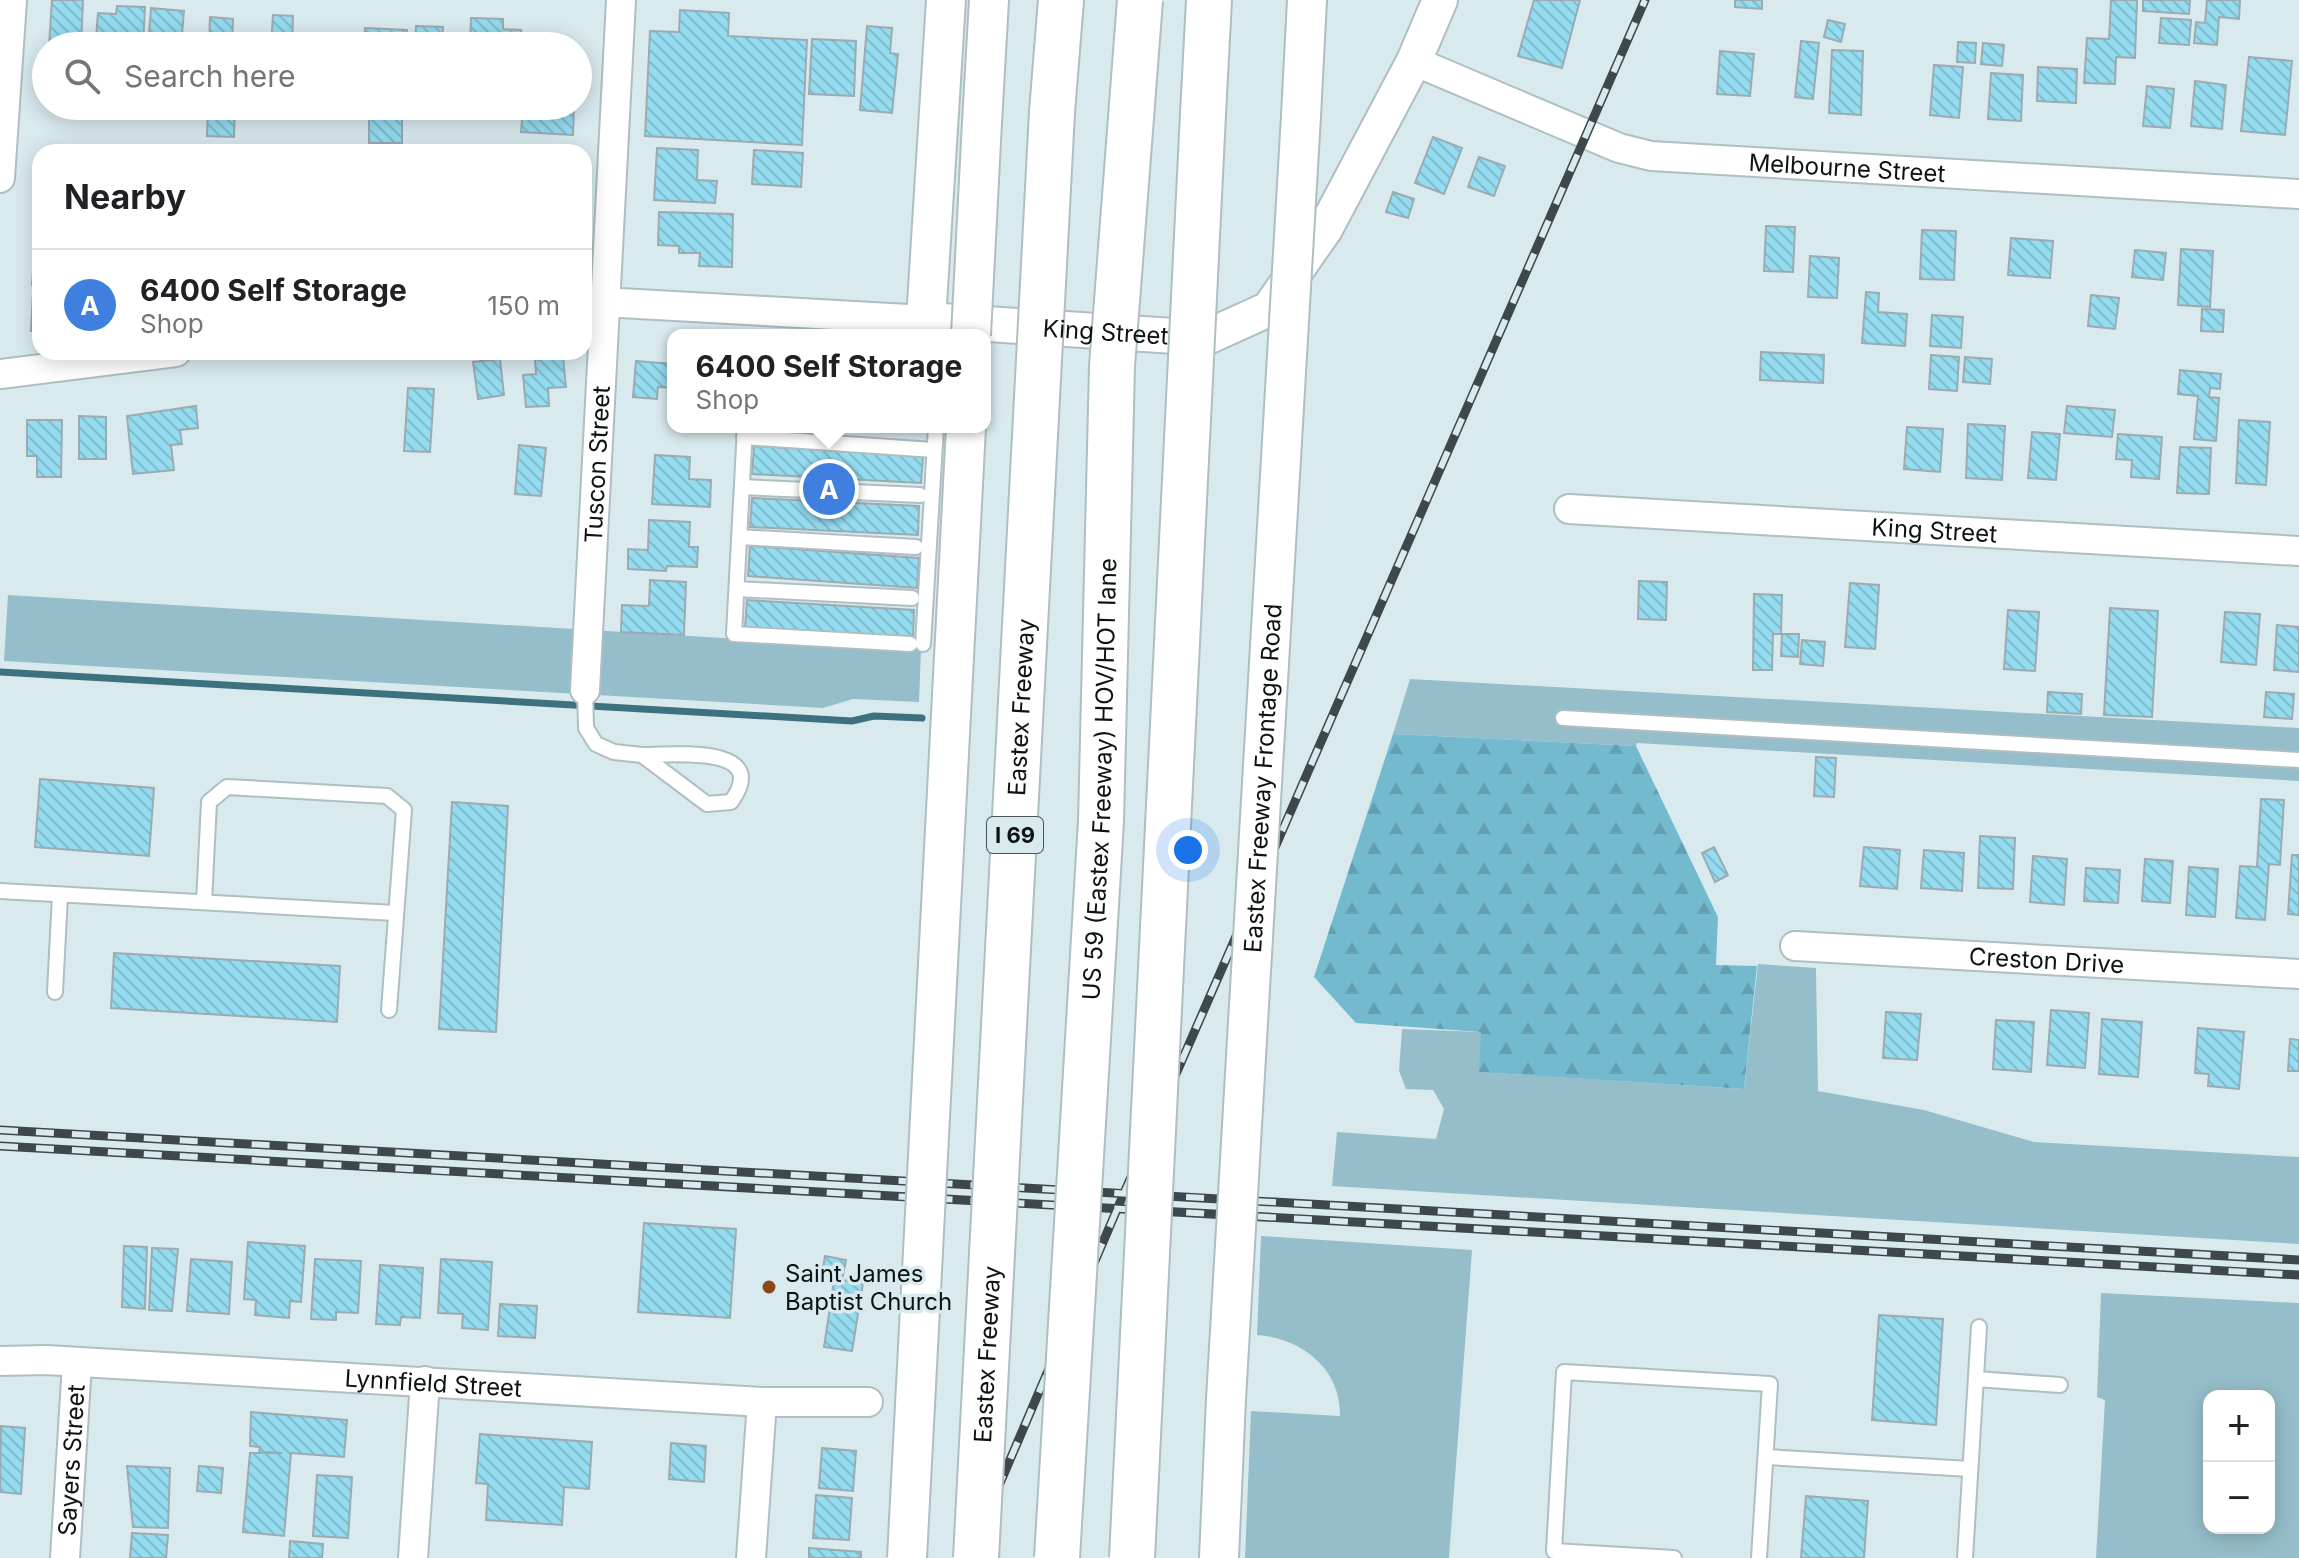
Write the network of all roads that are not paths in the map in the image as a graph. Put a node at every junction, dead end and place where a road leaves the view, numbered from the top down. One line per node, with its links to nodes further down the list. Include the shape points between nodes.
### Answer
1 (12, 0): 11 (street)
2 (621, 0): 13 (street, Tuscon Street)
3 (946, 0): 14 (main road)
4 (989, 0): 14 (main road, bridge, via 982,122)
5 (1061, 0): 58 (highway, Eastex Freeway / I 69, bridge)
6 (1140, 0): 59 (highway, US 59 (Eastex Freeway) HOV/HOT lane, bridge, via 1112,366 1101,821)
7 (1209, 0): 60 (highway, bridge)
8 (1307, 0): 61 (main road, Eastex Freeway Frontage Road, bridge)
9 (1440, 0): 10 (street, King Street)
10 (1414, 61): 12 (street, Melbourne Street, via 1619,148 1651,156); 16 (street, King Street, via 1325,229 1269,309 1205,338)
11 (0, 178)
12 (2299, 194)
13 (594, 300): 14 (street, King Street); 32 (street, Tuscon Street)
14 (945, 328): 15 (street, King Street)
15 (971, 329)
16 (991, 330)
17 (112, 360): 18 (street)
18 (0, 374)
19 (745, 433): 24 (lane)
20 (756, 433): 23 (lane)
21 (935, 433): 23 (lane)
22 (966, 433): 57 (main road, bridge)
23 (934, 450): 30 (lane, via 916,644 734,634)
24 (742, 487): 25 (lane); 27 (lane)
25 (920, 495)
26 (1569, 509): 29 (street, King Street)
27 (739, 537): 28 (lane); 30 (lane)
28 (916, 547)
29 (2299, 551)
30 (737, 589): 31 (lane)
31 (912, 598)
32 (585, 690): 34 (lane, via 586,728 596,744)
33 (1563, 718): 35 (lane)
34 (642, 755): 34 (lane, via 707,804 731,802 739,791 737,767 715,755)
35 (2299, 760)
36 (0, 891): 37 (lane)
37 (60, 895): 38 (lane); 42 (lane)
38 (204, 902): 39 (lane); 39 (lane, via 209,802 227,787 387,796 404,810)
39 (395, 913): 43 (lane)
40 (1795, 946): 41 (street, Creston Drive)
41 (2299, 974)
42 (55, 992)
43 (389, 1010)
44 (1979, 1327): 47 (lane)
45 (0, 1361): 46 (street, Lynnfield Street)
46 (77, 1363): 48 (street, Lynnfield Street); 54 (street, Sayers Street)
47 (1976, 1379): 49 (lane); 53 (lane)
48 (425, 1381): 50 (street, Lynnfield Street); 55 (street)
49 (2060, 1385)
50 (762, 1402): 51 (street, Lynnfield Street); 56 (street)
51 (868, 1402)
52 (1766, 1457): 53 (lane); 62 (lane, via 1770,1384 1564,1372 1554,1551); 63 (lane)
53 (1970, 1469): 64 (lane)
54 (65, 1558)
55 (413, 1558)
56 (751, 1558)
57 (907, 1558)
58 (976, 1558)
59 (1057, 1558)
60 (1132, 1558)
61 (1219, 1558)
62 (1674, 1558)
63 (1759, 1558)
64 (1965, 1558)

